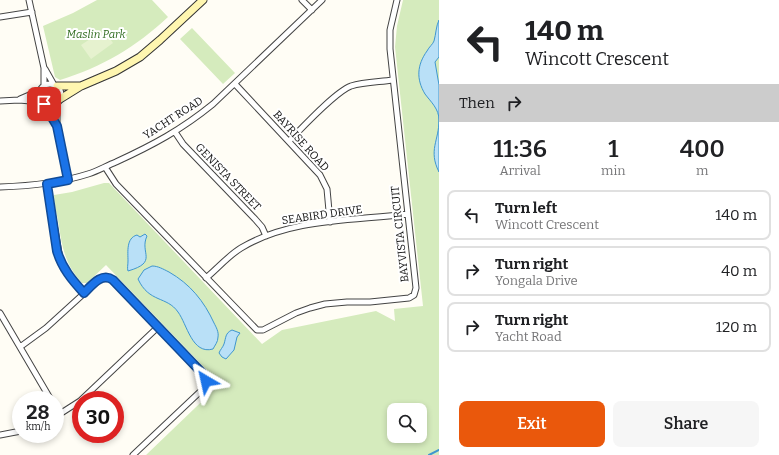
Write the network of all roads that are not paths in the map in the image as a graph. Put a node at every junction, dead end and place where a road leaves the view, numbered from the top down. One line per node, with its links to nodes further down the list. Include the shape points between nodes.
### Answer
1 (29, 0): 7 (street)
2 (203, 0): 13 (street, via 140,57 110,74)
3 (302, 0): 6 (street)
4 (322, 0): 6 (street, YACHT ROAD)
5 (397, 0): 10 (street, BAYVISTA CIRCUIT, via 390,39)
6 (312, 10): 11 (street, YACHT ROAD)
7 (32, 12): 8 (street); 9 (street)
8 (0, 17)
9 (44, 68): 12 (street); 14 (street)
10 (393, 80): 21 (street, via 346,88); 26 (street, BAYVISTA CIRCUIT)
11 (235, 84): 20 (street, YACHT ROAD, via 204,112); 21 (street, BAYRISE ROAD)
12 (55, 86): 13 (street); 14 (street, via 50,84); 17 (street, via 60,92)
13 (81, 86): 17 (street)
14 (42, 88): 16 (street); 18 (street, via 40,96)
15 (0, 100): 16 (street)
16 (19, 100): 18 (street)
17 (59, 101): 18 (street, via 51,105); 19 (street)
18 (43, 103): 19 (street)
19 (57, 126): 23 (street)
20 (175, 132): 22 (street, YACHT ROAD); 28 (street, GENISTA STREET, via 183,144 255,219)
21 (288, 141): 27 (street, BAYRISE ROAD, via 324,182)
22 (105, 167): 23 (street, YACHT ROAD); 29 (street, BAYVISTA CIRCUIT, via 116,184)
23 (68, 180): 24 (street, YACHT ROAD)
24 (47, 184): 25 (street, YACHT ROAD); 30 (street, via 60,260)
25 (0, 187)
26 (408, 214): 27 (street, SEABIRD DRIVE); 29 (street, BAYVISTA CIRCUIT, via 416,288 414,295 409,298 325,304 260,330 253,327)
27 (330, 222): 28 (street, SEABIRD DRIVE, via 292,227)
28 (266, 236): 29 (street, SEABIRD DRIVE, via 240,249)
29 (206, 278)
30 (84, 293): 32 (street, via 101,278 110,278); 33 (street, via 46,328)
31 (0, 313): 33 (street)
32 (158, 327): 35 (street, via 80,401); 38 (street, via 204,375 206,384)
33 (20, 347): 34 (street)
34 (46, 391)
35 (64, 411)
36 (12, 433): 37 (street)
37 (0, 435)
38 (133, 455)

